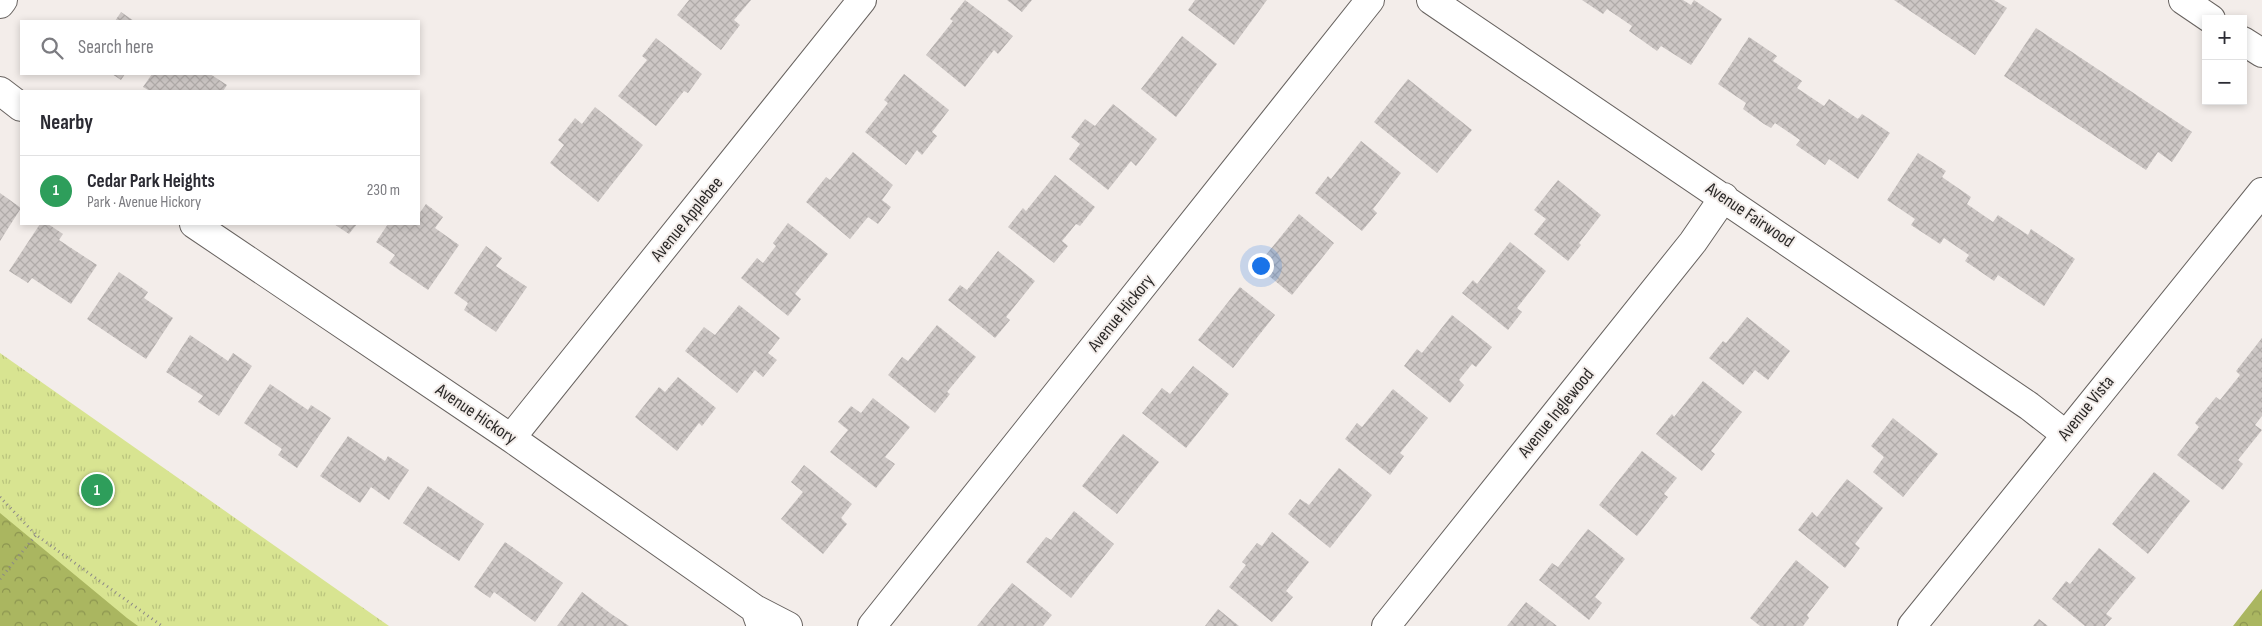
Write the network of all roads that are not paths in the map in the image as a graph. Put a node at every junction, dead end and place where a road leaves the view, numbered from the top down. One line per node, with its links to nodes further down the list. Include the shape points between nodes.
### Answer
1 (3, 0): 6 (street)
2 (862, 0): 16 (street, Avenue Applebee)
3 (1370, 0): 19 (street, Avenue Hickory)
4 (1431, 0): 13 (street, Avenue Fairwood)
5 (2183, 0): 7 (street)
6 (0, 4)
7 (2205, 15)
8 (2247, 43): 9 (street)
9 (2262, 53)
10 (0, 91): 11 (street)
11 (20, 105)
12 (2262, 192): 15 (street, Avenue Vista)
13 (1724, 198): 15 (street, Avenue Fairwood, via 2029,406); 20 (street, Avenue Inglewood)
14 (195, 225): 16 (street, Avenue Hickory)
15 (2065, 434): 21 (street, Avenue Vista)
16 (511, 438): 17 (street, Avenue Hickory)
17 (758, 618): 18 (street, Avenue Hickory)
18 (788, 626)
19 (872, 626)
20 (1386, 626)
21 (1912, 626)

